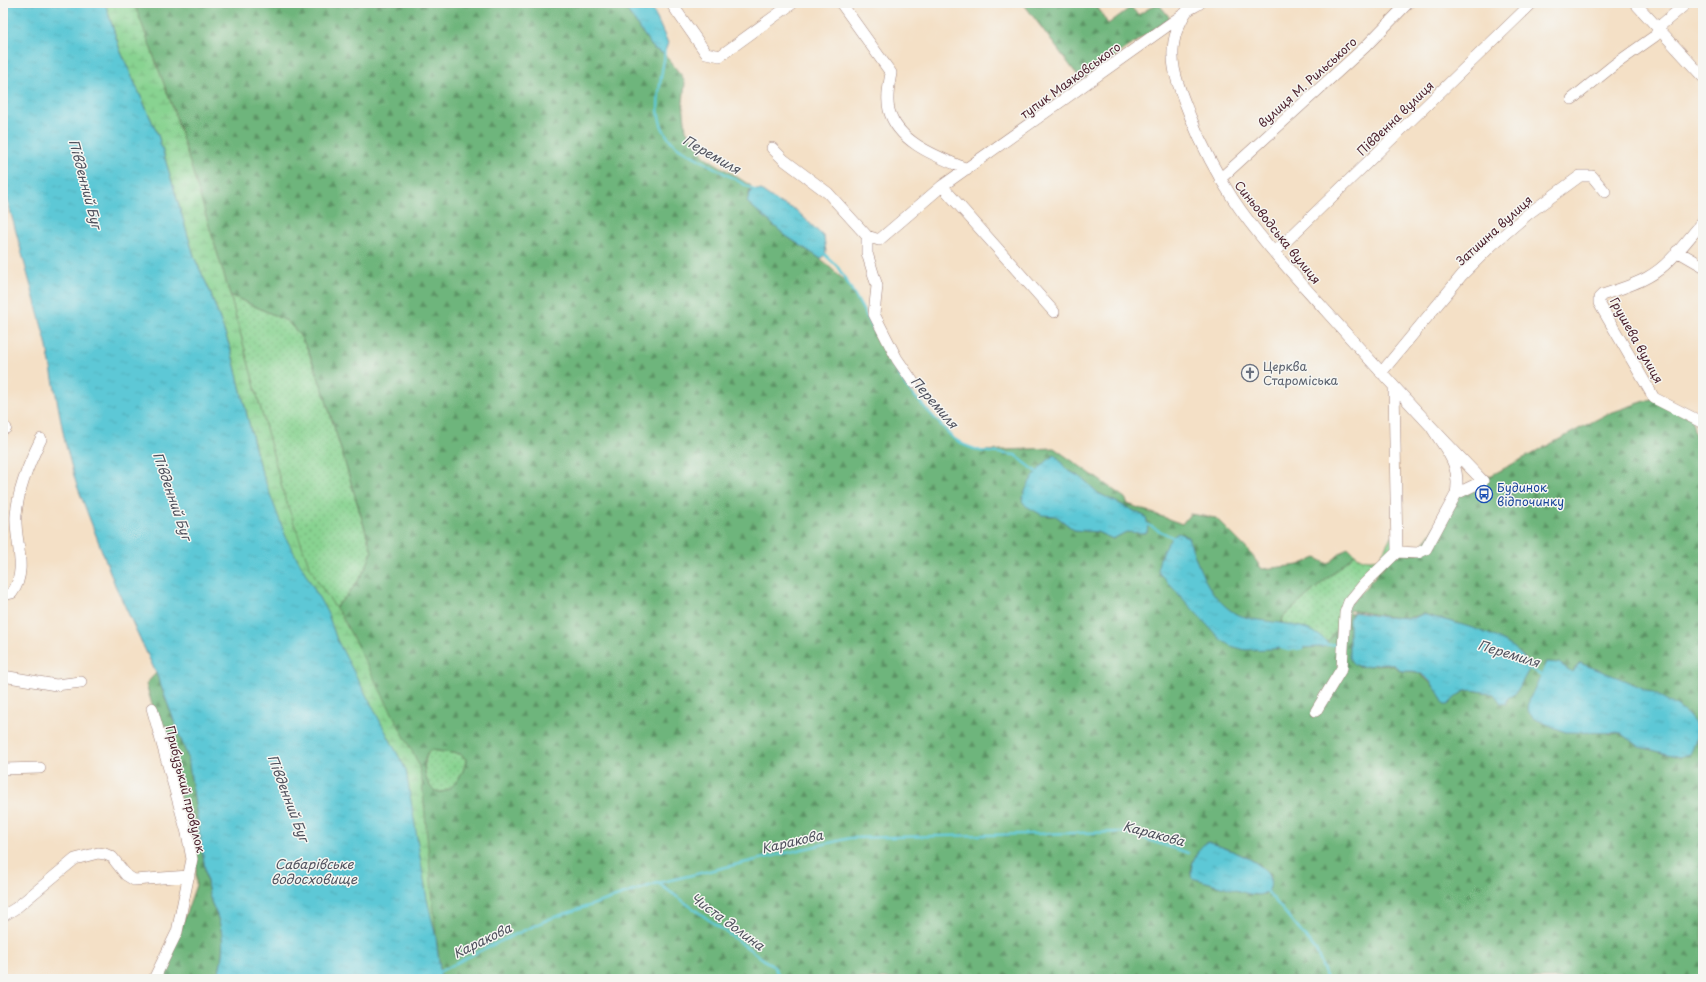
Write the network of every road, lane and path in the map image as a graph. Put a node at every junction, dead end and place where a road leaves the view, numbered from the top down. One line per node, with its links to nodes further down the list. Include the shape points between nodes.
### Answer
1 (671, 3): 2 (street, via 706,53 720,56)
2 (793, 3)
3 (841, 3): 14 (street, via 891,73 888,98 889,110 895,123 918,146)
4 (1200, 3): 9 (street)
5 (1408, 3): 15 (street, вулиця М. Рильського, via 1365,47)
6 (1532, 3): 21 (street, Південна вулиця)
7 (1635, 3): 10 (street)
8 (1687, 3): 10 (street)
9 (1187, 11): 14 (street, тупик Маяковського); 15 (street, Синьоводська вулиця, via 1179,24 1173,43 1174,74 1204,148)
10 (1659, 29): 11 (street); 12 (street, via 1655,36)
11 (1703, 77)
12 (1572, 99)
13 (772, 148): 19 (street, via 828,193)
14 (967, 169): 16 (street, тупик Маяковського)
15 (1220, 179): 21 (street, Синьоводська вулиця, via 1234,201)
16 (942, 186): 19 (street, тупик Маяковського, via 879,240); 23 (street)
17 (1606, 192): 24 (street, Затишна вулиця, via 1592,176 1580,176 1528,214 1462,275)
18 (1703, 222): 20 (street, Грушева вулиця)
19 (867, 236): 25 (street, via 867,253 877,286 874,314 897,359)
20 (1677, 251): 22 (street); 27 (street, Грушева вулиця, via 1657,272 1602,295 1599,303 1654,398)
21 (1275, 252): 24 (street, Синьоводська вулиця)
22 (1703, 266)
23 (1054, 312)
24 (1381, 373): 26 (street, Синьоводська вулиця)
25 (913, 382)
26 (1394, 387): 28 (street, Синьоводська вулиця); 31 (street)
27 (1703, 423)
28 (1432, 428): 30 (street, Синьоводська вулиця, via 1456,469); 30 (street, Синьоводська вулиця, via 1483,481)
29 (40, 439): 32 (street, via 17,504 20,555 18,581 12,593)
30 (1456, 494): 31 (street, via 1426,549 1418,553)
31 (1397, 552): 36 (street, via 1349,602 1345,613 1342,668)
32 (3, 595)
33 (3, 676): 34 (street, via 56,685)
34 (81, 682)
35 (152, 708): 39 (street, Прибузький провулок, via 187,833 192,859)
36 (1316, 711)
37 (3, 768): 38 (street)
38 (40, 768)
39 (189, 876): 40 (street, via 134,880 126,875 112,857 98,853 75,859); 41 (street, Прибузький провулок, via 177,932)
40 (3, 916)
41 (154, 979)

